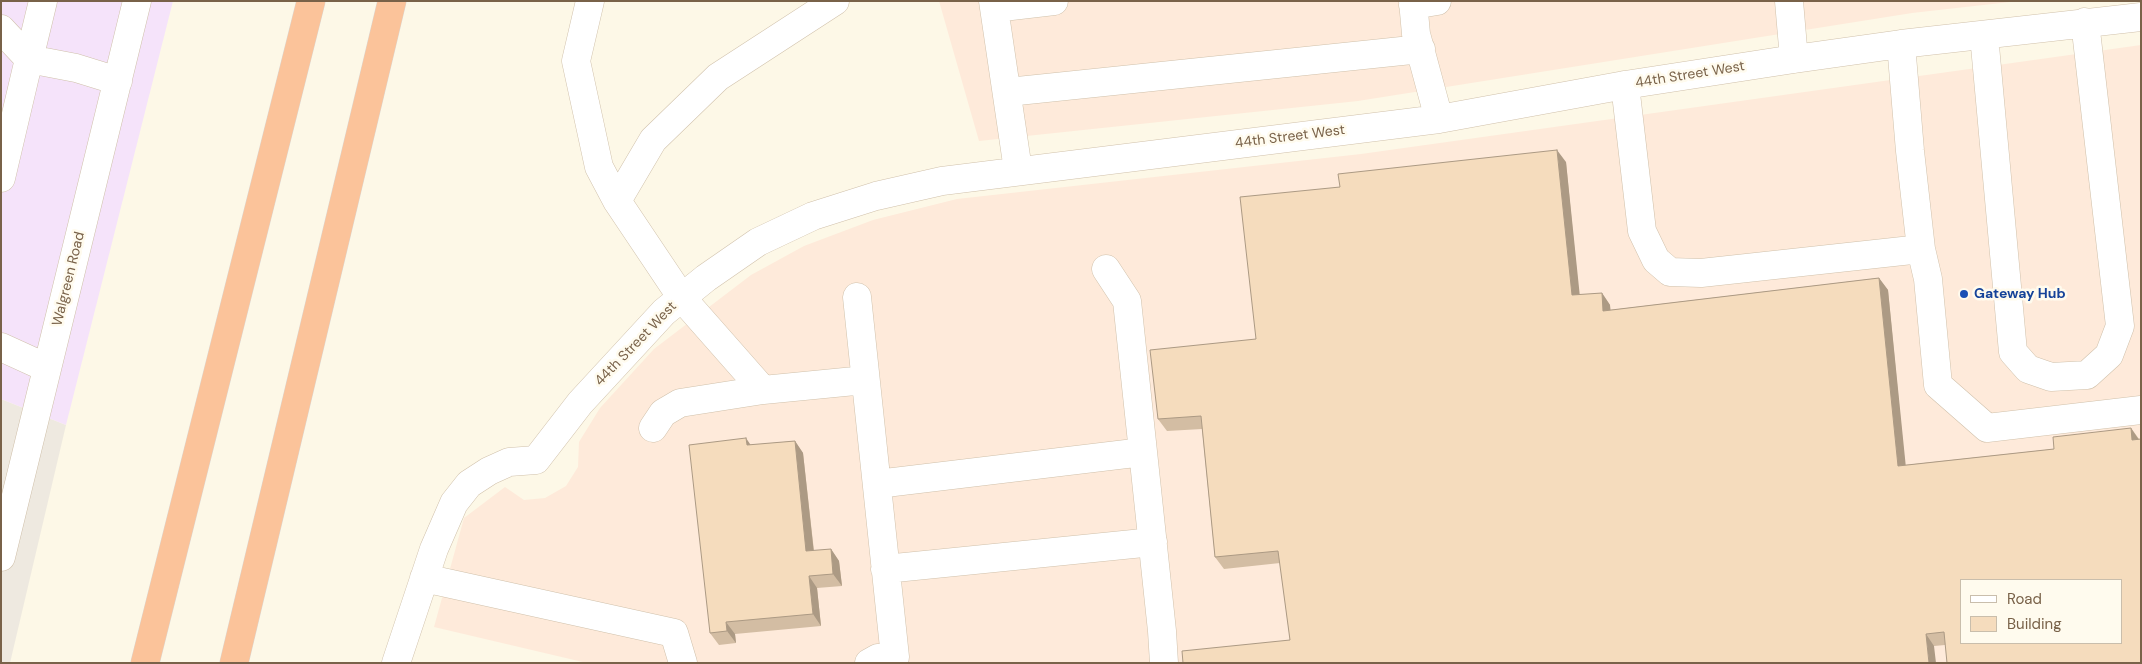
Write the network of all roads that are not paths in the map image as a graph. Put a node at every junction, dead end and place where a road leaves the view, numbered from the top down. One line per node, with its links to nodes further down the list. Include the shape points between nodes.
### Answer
1 (43, 1): 17 (street)
2 (137, 1): 19 (street, Walgreen Road)
3 (311, 1): 43 (highway)
4 (392, 1): 46 (highway)
5 (590, 1): 25 (street, via 576,61 599,167)
6 (835, 1): 25 (street, via 718,77 653,140)
7 (1054, 1): 10 (street)
8 (1789, 1): 18 (street)
9 (1421, 2): 16 (street, via 1416,34)
10 (993, 4): 21 (street)
11 (2141, 17): 12 (street, 44th Street West)
12 (2085, 22): 14 (street, 44th Street West); 14 (street, via 2120,326 2109,355 2087,375 2051,377 2028,369 2013,352)
13 (1, 29): 17 (street)
14 (1984, 35): 15 (street, 44th Street West)
15 (1901, 44): 18 (street, 44th Street West); 26 (street)
16 (1420, 48): 21 (street); 22 (street)
17 (29, 58): 19 (street); 24 (street)
18 (1794, 59): 20 (street, 44th Street West)
19 (118, 81): 31 (street, Walgreen Road)
20 (1625, 85): 22 (street, 44th Street West); 26 (street, via 1642,231 1656,260 1670,272 1701,274)
21 (1008, 92): 23 (street)
22 (1440, 119): 23 (street, 44th Street West)
23 (1018, 170): 29 (street, 44th Street West, via 942,181 876,196 813,216 758,242)
24 (1, 178)
25 (617, 201): 29 (street)
26 (1921, 249): 34 (street, via 1928,280 1938,385 1987,428)
27 (1106, 269): 36 (street, via 1127,301)
28 (857, 297): 32 (street)
29 (682, 298): 33 (street); 42 (street, 44th Street West, via 664,312 598,382 536,460 509,462 469,484 454,504)
30 (1, 347): 31 (street)
31 (47, 368): 38 (street, Walgreen Road)
32 (865, 380): 33 (street); 37 (street)
33 (762, 390): 35 (street, via 680,403 662,413)
34 (2141, 410)
35 (653, 428)
36 (1144, 452): 37 (street); 39 (street)
37 (876, 484): 41 (street)
38 (9, 489): 40 (street, Walgreen Road)
39 (1153, 542): 41 (street); 50 (street)
40 (1, 557)
41 (885, 568): 49 (street, via 895,657 878,658)
42 (424, 578): 47 (street); 48 (street, via 674,633)
43 (158, 608): 44 (highway); 45 (highway)
44 (140, 663)
45 (145, 663)
46 (234, 663)
47 (396, 663)
48 (683, 663)
49 (869, 663)
50 (1164, 663)

